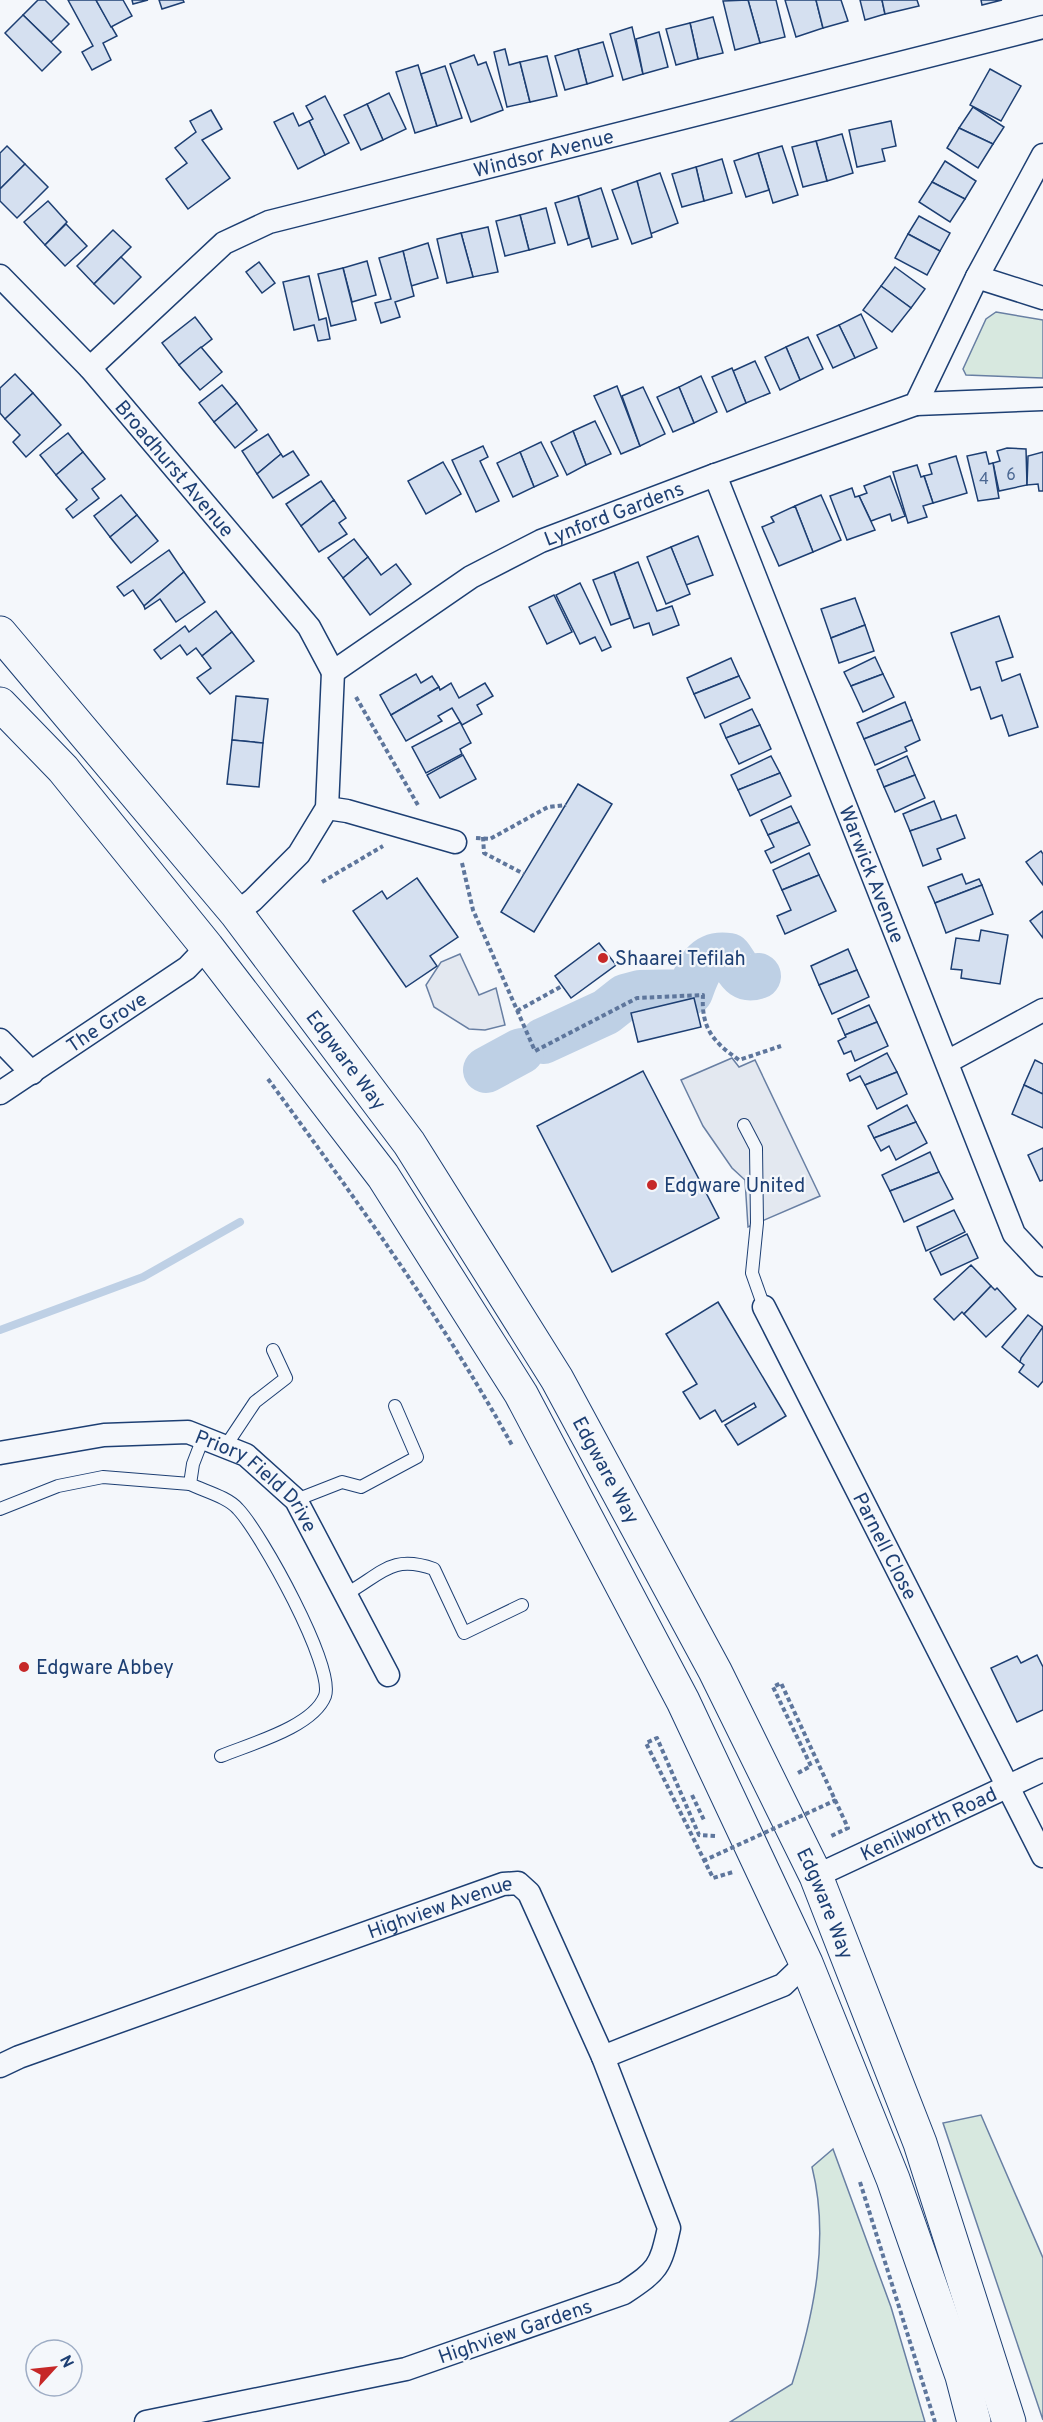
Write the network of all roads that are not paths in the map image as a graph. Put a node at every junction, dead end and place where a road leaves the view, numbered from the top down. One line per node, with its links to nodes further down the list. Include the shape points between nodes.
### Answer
1 (1043, 27): 6 (street, Windsor Avenue, via 269,222 224,243)
2 (1043, 155): 4 (street)
3 (0, 276): 6 (street, Broadhurst Avenue)
4 (978, 277): 5 (street); 8 (street)
5 (1043, 298)
6 (90, 368): 11 (street, Broadhurst Avenue, via 309,627)
7 (1043, 399): 8 (street, Lynford Gardens)
8 (916, 405): 9 (street, Lynford Gardens)
9 (715, 475): 11 (street, Lynford Gardens, via 541,541 471,577); 19 (street, Warwick Avenue)
10 (0, 633): 15 (highway, Edgware Way)
11 (333, 672): 13 (street)
12 (0, 704): 16 (highway, Edgware Way, via 63,769)
13 (327, 808): 14 (street); 15 (street, via 298,854)
14 (445, 840)
15 (236, 913): 40 (highway, Edgware Way, via 409,1143 557,1379 715,1671)
16 (207, 947): 20 (street, The Grove, via 187,968); 41 (highway, Edgware Way, via 383,1176 521,1394 683,1701)
17 (1043, 1010): 19 (street)
18 (0, 1040): 20 (street)
19 (947, 1062): 23 (street, Warwick Avenue, via 1014,1234)
20 (32, 1073): 21 (street, The Grove)
21 (0, 1093)
22 (744, 1125): 24 (lane, via 756,1148 752,1273)
23 (1043, 1265)
24 (764, 1307): 38 (street, Parnell Close)
25 (273, 1350): 28 (lane, via 286,1378 255,1402)
26 (394, 1406): 31 (lane, via 417,1457 361,1486 342,1482)
27 (203, 1438): 28 (street, Priory Field Drive); 29 (street, Priory Field Drive, via 188,1432 104,1435); 30 (lane)
28 (225, 1447): 31 (street, Priory Field Drive, via 246,1455)
29 (0, 1453)
30 (190, 1484): 32 (lane, via 103,1477 58,1486); 36 (lane, via 237,1506 254,1528 267,1548 327,1680 325,1696 313,1714)
31 (296, 1500): 33 (street, Priory Field Drive)
32 (0, 1509)
33 (345, 1594): 34 (lane, via 393,1563 413,1562 434,1569 464,1633); 35 (street, Priory Field Drive)
34 (522, 1605)
35 (388, 1675)
36 (221, 1756)
37 (1043, 1770): 38 (street, Kenilworth Road)
38 (1007, 1787): 39 (street, Parnell Close); 40 (street, Kenilworth Road)
39 (1043, 1856)
40 (816, 1876): 46 (highway, Edgware Way, via 920,2143)
41 (806, 1963): 42 (street, via 783,1985); 45 (highway, Edgware Way, via 893,2179 962,2376)
42 (603, 2057): 43 (street, Highview Avenue, via 530,1893 518,1883 503,1884); 44 (street, Highview Gardens, via 669,2228 663,2254 653,2273 624,2293 406,2369)
43 (0, 2066)
44 (146, 2422)
45 (974, 2422)
46 (1009, 2422)

